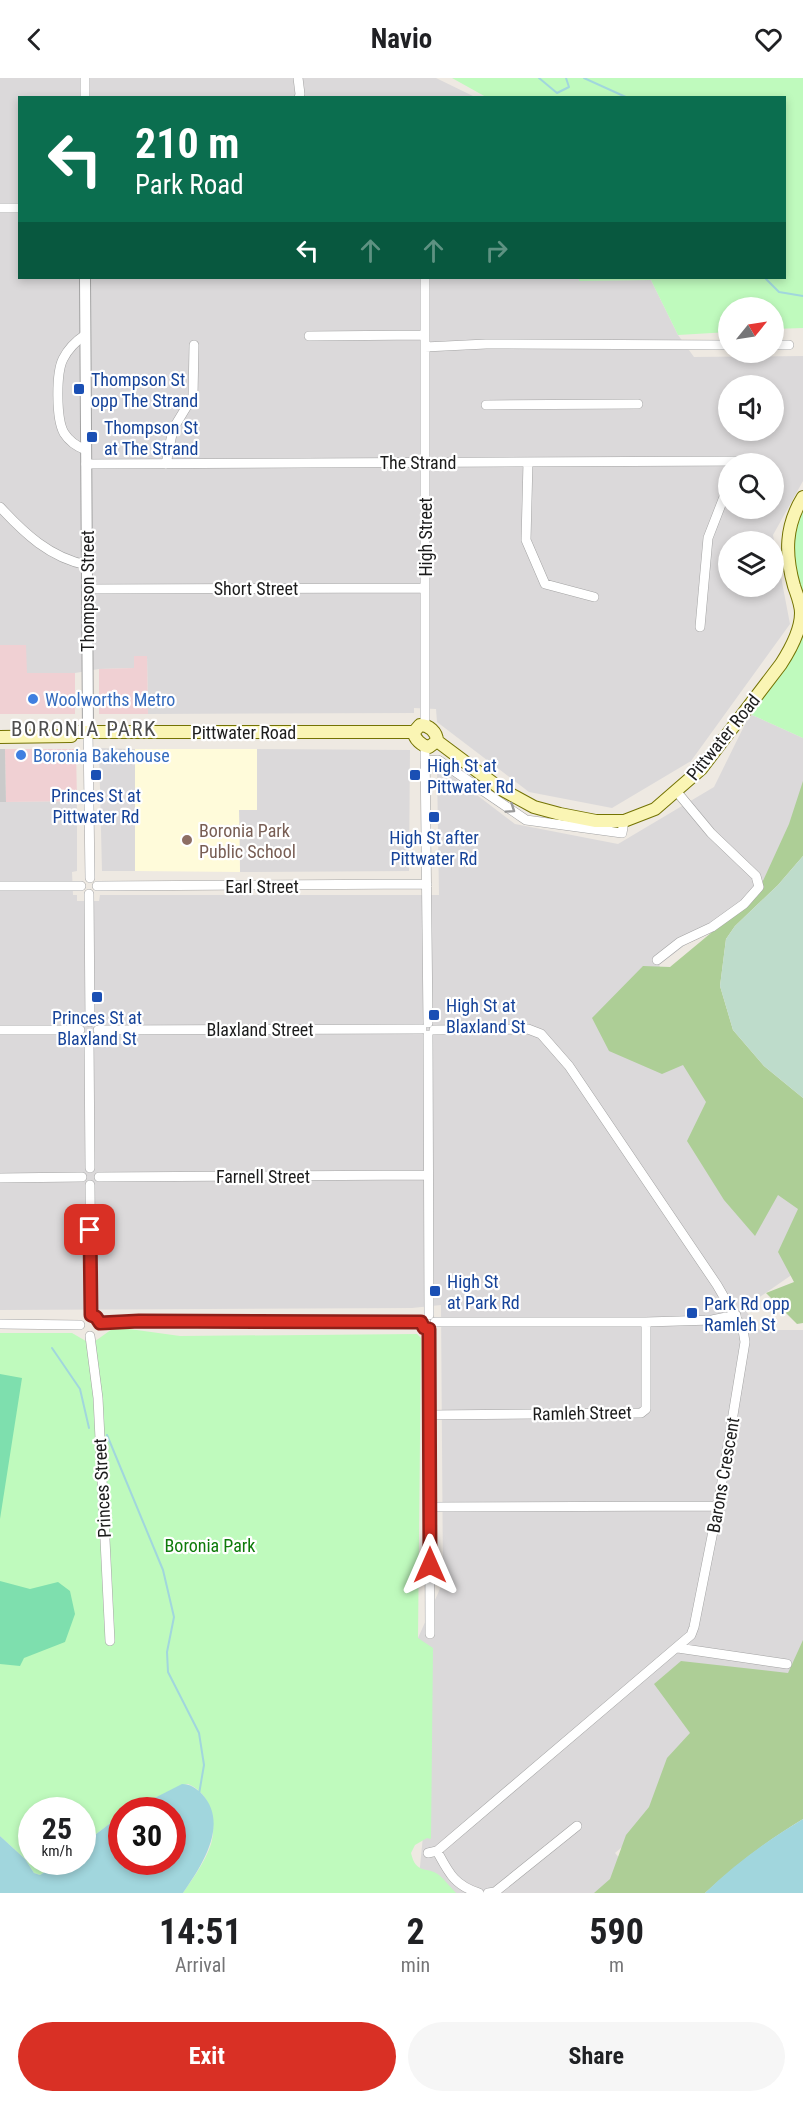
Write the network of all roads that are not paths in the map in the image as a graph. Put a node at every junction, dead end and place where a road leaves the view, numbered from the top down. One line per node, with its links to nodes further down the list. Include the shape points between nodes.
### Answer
1 (85, 78): 3 (street)
2 (298, 78): 4 (street)
3 (85, 96)
4 (300, 96)
5 (0, 208): 6 (street)
6 (18, 208)
7 (85, 279): 9 (street, Thompson Street)
8 (425, 279): 10 (street, High Street)
9 (85, 335): 19 (street, Thompson Street); 19 (street, via 63,358 57,393 63,431)
10 (425, 335): 11 (street); 16 (street, High Street)
11 (309, 336)
12 (194, 345): 24 (street, via 194,396 173,429)
13 (718, 345): 16 (street)
14 (784, 345): 15 (street)
15 (789, 345)
16 (425, 347): 20 (street, High Street)
17 (639, 404): 18 (street)
18 (486, 405)
19 (86, 450): 23 (street, Thompson Street)
20 (424, 462): 21 (street, The Strand); 24 (street, The Strand); 29 (street, High Street)
21 (528, 462): 22 (street, The Strand); 31 (street, via 526,540 545,584)
22 (718, 462)
23 (86, 464): 24 (street, The Strand); 28 (street, Thompson Street)
24 (166, 464)
25 (803, 497): 40 (main road, Pittwater Road, via 794,514 787,544 801,612 794,639 781,664 701,769)
26 (0, 507): 28 (street, via 45,548)
27 (718, 512): 32 (street, via 708,538)
28 (87, 566): 30 (street, Thompson Street)
29 (425, 588): 30 (street, Short Street); 33 (street, High Street)
30 (87, 589): 36 (street, Thompson Street)
31 (594, 597)
32 (700, 627)
33 (420, 728): 36 (main road, Pittwater Road); 38 (main road, Pittwater Road, via 435,734)
34 (0, 729): 35 (main road, Pittwater Road)
35 (73, 732): 36 (main road, Pittwater Road); 37 (main road, Pittwater Road, via 71,736)
36 (88, 732): 42 (street)
37 (0, 736)
38 (431, 744): 39 (street); 41 (main road, Pittwater Road, via 528,804 576,818)
39 (425, 761): 41 (street, one-way to 41, via 438,760 526,820 622,833); 43 (street)
40 (677, 792): 41 (main road, Pittwater Road, via 655,809); 48 (street, via 711,833 756,876 759,887 712,927 680,942)
41 (624, 821)
42 (90, 878): 44 (street); 46 (street)
43 (427, 884): 46 (street, Earl Street); 50 (street)
44 (81, 885): 45 (street); 47 (street, via 82,891)
45 (0, 886)
46 (97, 886): 47 (street)
47 (89, 894): 49 (street)
48 (657, 960)
49 (90, 1022): 52 (street); 53 (street)
50 (428, 1029): 53 (street, Blaxland Street); 54 (street, Blaxland Street, via 528,1029); 57 (street)
51 (0, 1030): 52 (street)
52 (80, 1030): 55 (street)
53 (98, 1030): 55 (street, via 96,1037)
54 (541, 1034): 63 (street, Barons Crescent, via 569,1066)
55 (89, 1040): 56 (street)
56 (90, 1168): 58 (street); 59 (street)
57 (427, 1175): 59 (street, Farnell Street); 64 (street)
58 (82, 1177): 60 (street); 61 (street)
59 (99, 1177): 61 (street)
60 (0, 1178)
61 (90, 1185): 62 (street)
62 (91, 1315): 66 (street); 68 (street, via 82,1319)
63 (736, 1315): 65 (street, via 712,1320); 71 (street, Barons Crescent, via 745,1342)
64 (431, 1322): 65 (street); 66 (street, via 422,1317 421,1322); 70 (street)
65 (646, 1322): 70 (street, Ramleh Street, via 646,1409 641,1413)
66 (100, 1323): 69 (street, via 99,1331)
67 (0, 1324): 68 (street)
68 (80, 1325): 69 (street)
69 (90, 1336): 74 (street, Princes Street, via 98,1398)
70 (430, 1415): 72 (street)
71 (718, 1506): 72 (street); 75 (street, Barons Crescent, via 694,1626)
72 (430, 1508): 73 (street)
73 (430, 1634)
74 (110, 1641)
75 (678, 1648): 76 (street); 78 (street, Barons Crescent, via 432,1852 452,1878)
76 (787, 1664)
77 (577, 1826): 79 (street, via 495,1892)
78 (479, 1893)
79 (488, 1893)

